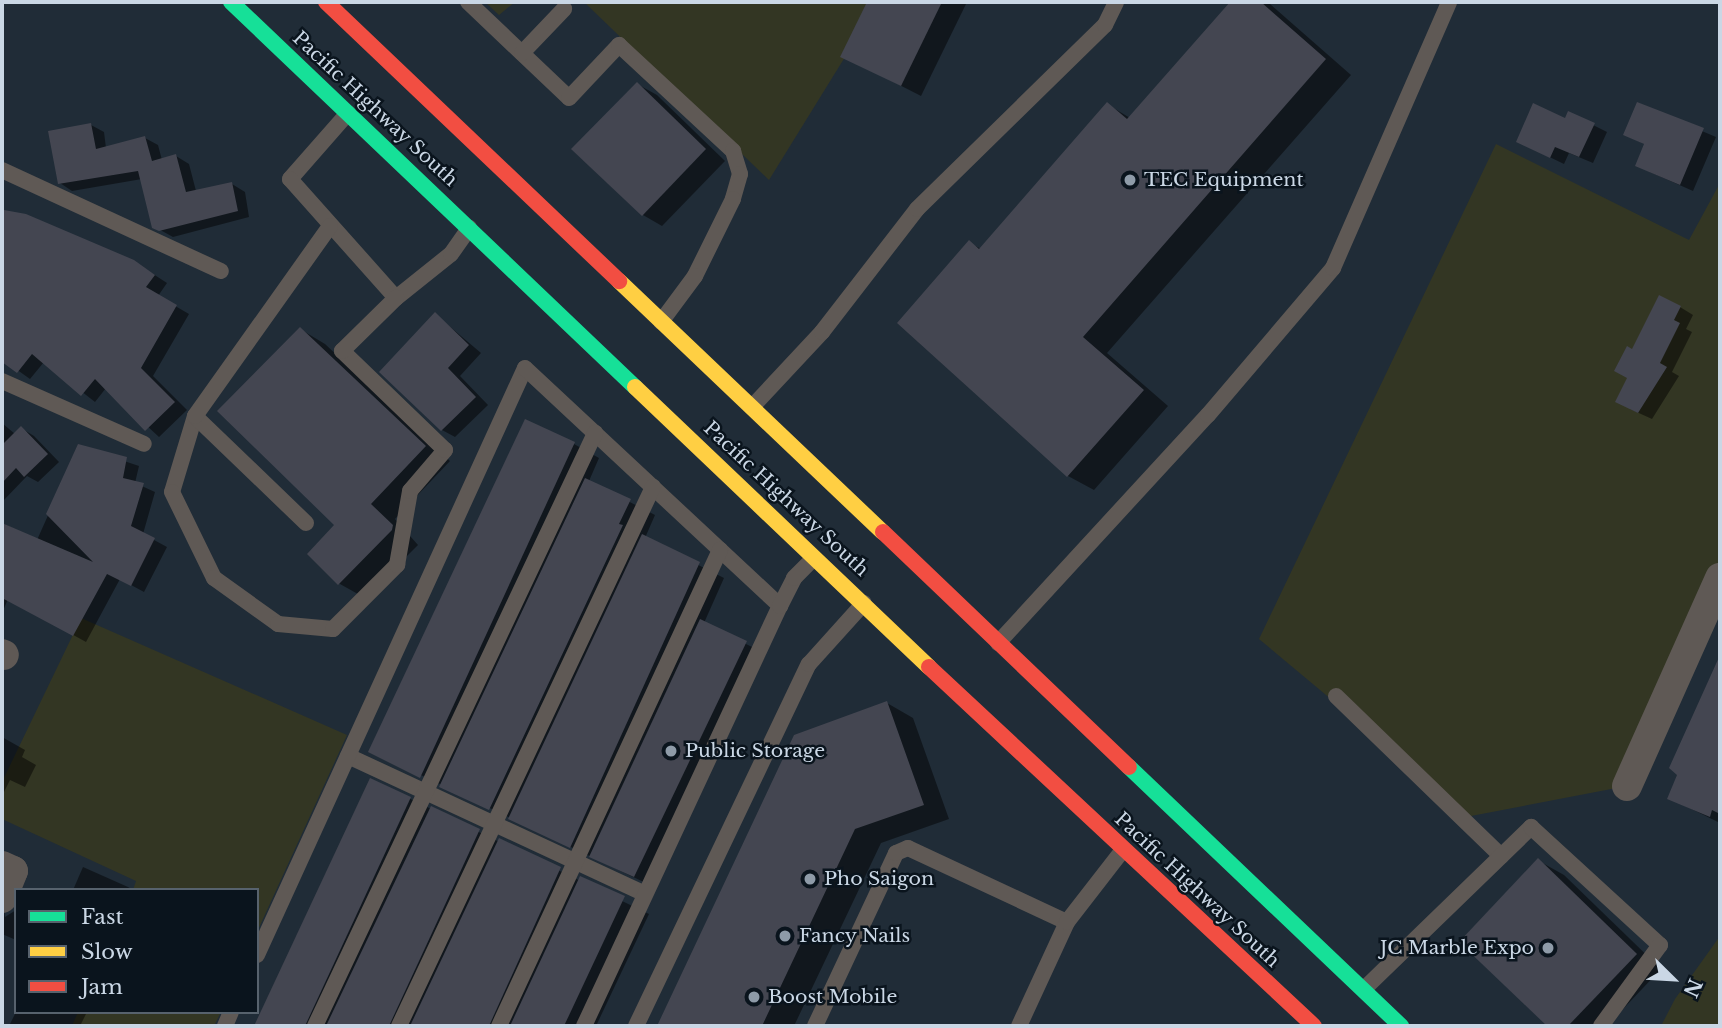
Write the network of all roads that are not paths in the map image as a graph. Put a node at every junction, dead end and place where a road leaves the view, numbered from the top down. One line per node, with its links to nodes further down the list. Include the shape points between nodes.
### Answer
1 (231, 2): 8 (main road, Pacific Highway South)
2 (326, 2): 14 (main road)
3 (468, 2): 7 (lane)
4 (1116, 2): 16 (lane, via 1105,25 917,209 822,332)
5 (1449, 2): 27 (lane, via 1333,268 1208,415)
6 (564, 9): 7 (lane)
7 (522, 53): 14 (lane, via 569,98 618,45 733,151 740,174 733,199 695,276)
8 (348, 113): 10 (lane, via 290,179); 11 (main road, Pacific Highway South)
9 (2, 170): 12 (lane)
10 (330, 226): 13 (lane); 17 (lane)
11 (469, 228): 13 (lane, via 451,254); 23 (main road, Pacific Highway South)
12 (221, 271)
13 (396, 299): 17 (lane, via 342,351 445,450 410,491 397,565 333,629 278,624 214,578 172,492)
14 (661, 323): 16 (main road)
15 (2, 381): 19 (lane)
16 (751, 408): 27 (main road)
17 (195, 416): 21 (lane)
18 (595, 433): 20 (lane); 29 (lane, via 525,368); 31 (lane)
19 (144, 444)
20 (653, 487): 22 (lane); 32 (lane)
21 (306, 523)
22 (720, 550): 26 (lane); 35 (lane)
23 (816, 556): 25 (main road, Pacific Highway South); 26 (lane, via 794,578)
24 (1720, 578): 30 (street)
25 (864, 602): 33 (main road, Pacific Highway South); 46 (lane, via 809,664)
26 (780, 606): 37 (lane)
27 (998, 643): 41 (main road)
28 (1336, 696): 34 (lane)
29 (348, 756): 31 (lane); 40 (lane)
30 (1627, 786)
31 (426, 792): 32 (lane); 42 (lane)
32 (494, 824): 35 (lane); 43 (lane)
33 (1122, 851): 39 (lane); 49 (main road, Pacific Highway South)
34 (1501, 856): 41 (lane); 51 (lane, via 1531,827 1660,945)
35 (576, 862): 37 (lane); 44 (lane)
36 (2, 866): 38 (street, via 13,871)
37 (645, 894): 45 (lane)
38 (2, 898)
39 (1066, 922): 47 (lane, via 908,848 896,853); 48 (lane)
40 (259, 951)
41 (1363, 990): 50 (main road)
42 (315, 1026)
43 (399, 1026)
44 (499, 1026)
45 (584, 1026)
46 (636, 1026)
47 (815, 1026)
48 (1019, 1026)
49 (1314, 1026)
50 (1401, 1026)
51 (1601, 1026)

